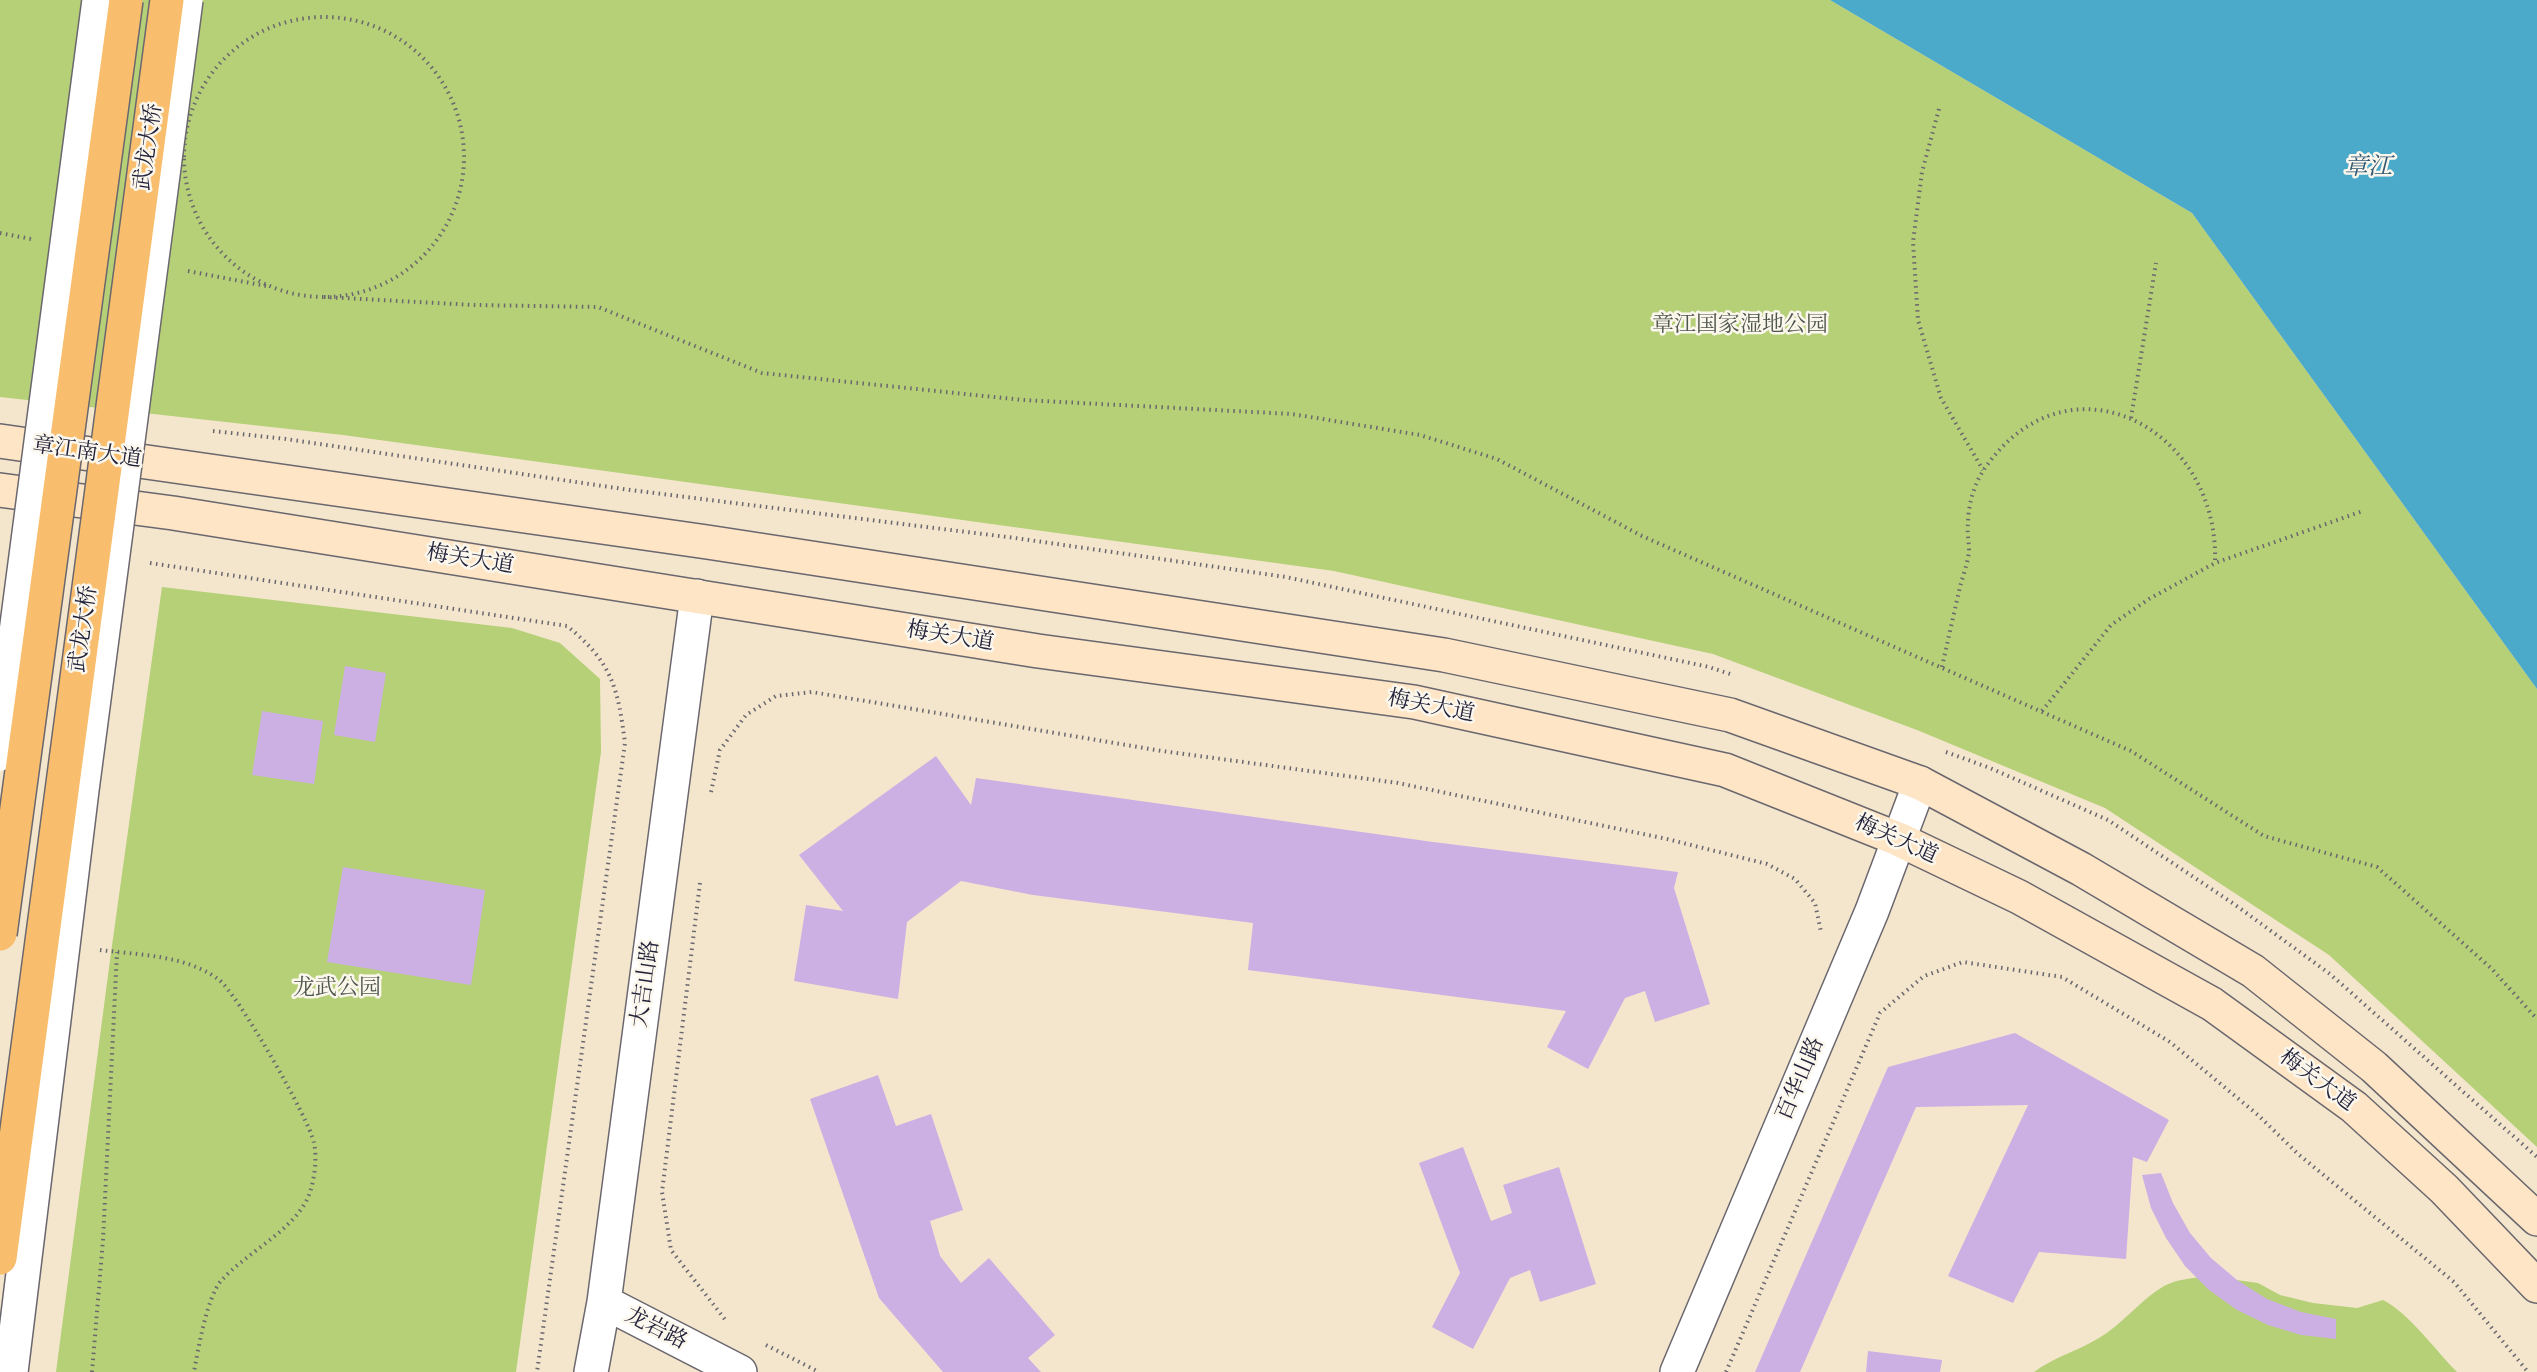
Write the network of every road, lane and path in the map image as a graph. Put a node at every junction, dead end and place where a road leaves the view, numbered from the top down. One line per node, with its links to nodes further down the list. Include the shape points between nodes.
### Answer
1 (99, 0): 19 (street, bridge)
2 (126, 0): 25 (main road, 武龙大桥, bridge)
3 (167, 0): 30 (main road, 武龙大桥, bridge)
4 (186, 0): 35 (street, bridge, via 83,778)
5 (1939, 109): 11 (path, via 1922,172 1913,242 1918,320 1941,398)
6 (2156, 263): 8 (path)
7 (324, 297): 7 (path, via 379,285 405,271 445,226 457,198 463,169 456,110 443,83 424,59 401,40 374,26 345,18 315,17 285,22 257,34 232,51 211,73 196,100 184,157 194,211 225,256 270,287 296,295); 17 (path, via 598,307 762,373 1023,400 1292,414 1419,435 1497,459 1642,536)
8 (2131, 418): 11 (path, via 2075,410 2047,417 2000,448); 15 (path, via 2156,431 2193,472 2205,494 2216,545)
9 (0, 441): 10 (main road, 章江南大道)
10 (175, 466): 20 (main road, 梅关大道, via 707,542 1444,656 1730,715)
11 (1983, 470): 17 (path, via 1972,495 1969,552)
12 (0, 490): 16 (main road, 梅关大道, via 173,513)
13 (2363, 511): 15 (path)
14 (142, 562): 38 (path, via 567,626 607,668 620,701 625,742)
15 (2215, 563): 18 (path, via 2183,578 2111,625)
16 (697, 596): 22 (main road, 梅关大道, via 1038,651 1414,702 1725,771); 32 (street, 大吉山路)
17 (1941, 667): 18 (path)
18 (2042, 711): 28 (path, via 2131,751 2264,836 2377,867 2491,968)
19 (0, 754)
20 (1920, 783): 22 (street, 百华山路); 29 (main road, 梅关大道, via 2081,869 2253,970 2374,1068)
21 (710, 799): 23 (path, via 720,750 746,715 776,696 812,692 1162,751 1398,783 1667,839 1767,864)
22 (1898, 839): 31 (main road, 梅关大道, via 2019,897 2212,1004 2354,1107 2444,1189); 42 (street, 百华山路, via 1872,911)
23 (1795, 879)
24 (700, 882): 33 (path, via 662,1192 671,1250)
25 (0, 934)
26 (93, 949): 27 (path)
27 (117, 952): 36 (path, via 103,1240); 37 (path, via 192,964 220,980 251,1021 314,1141 315,1170 310,1194 288,1225 219,1282 202,1329)
28 (2537, 1019)
29 (2537, 1219)
30 (0, 1258)
31 (2537, 1286)
32 (604, 1302): 39 (street, 大吉山路); 40 (street, 龙岩路)
33 (730, 1327)
34 (760, 1342): 41 (path)
35 (11, 1372)
36 (92, 1372)
37 (194, 1372)
38 (537, 1372)
39 (591, 1372)
40 (740, 1372)
41 (819, 1372)
42 (1677, 1372)
43 (1726, 1372): 44 (path, via 1880,1013 1924,976 1963,962 2062,977 2170,1042 2454,1282)
44 (2528, 1372)

